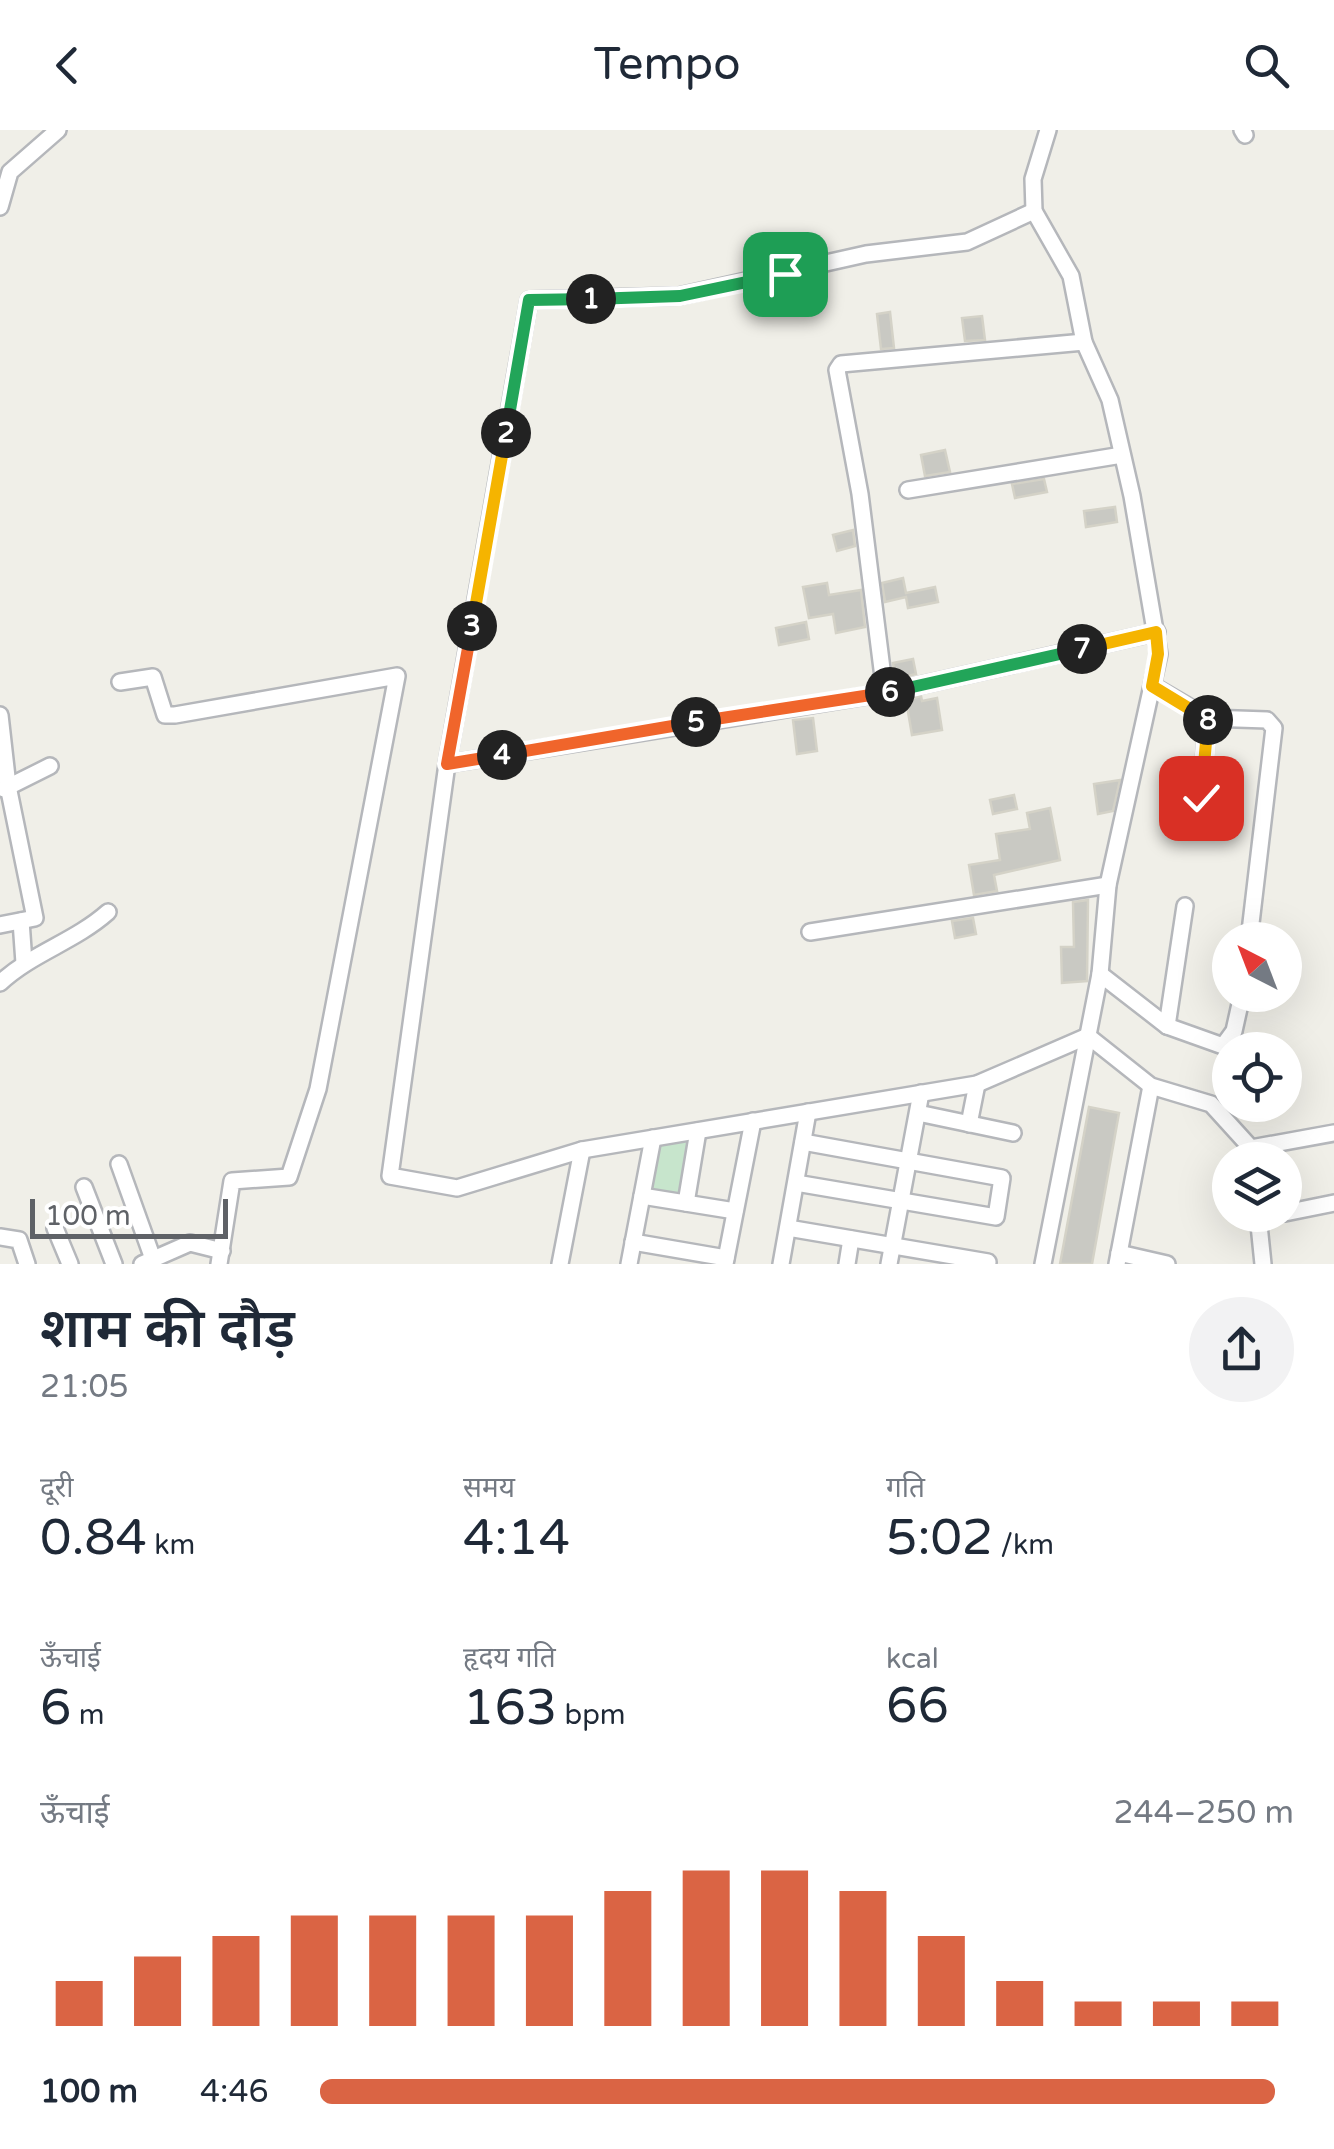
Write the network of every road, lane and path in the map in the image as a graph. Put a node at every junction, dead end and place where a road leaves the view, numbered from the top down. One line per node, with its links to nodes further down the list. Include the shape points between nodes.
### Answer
1 (58, 130): 3 (street, via 10,172)
2 (1048, 130): 4 (street, via 1033,179)
3 (0, 207)
4 (1034, 211): 5 (street, via 1072,276); 14 (street, via 968,242 866,254 680,296 529,300)
5 (1084, 342): 6 (street, via 1110,400); 11 (street, via 841,364 837,370)
6 (1122, 455): 7 (street); 8 (street)
7 (908, 490)
8 (1156, 632): 10 (street); 11 (street)
9 (120, 682): 63 (street, via 153,677 164,714 175,715 397,676 318,1089 289,1178 232,1181)
10 (1152, 686): 13 (street); 18 (street)
11 (885, 693): 14 (street)
12 (0, 715): 16 (street)
13 (1208, 718): 17 (street); 22 (street, via 1267,720 1274,728)
14 (447, 764): 45 (street, via 390,1176 457,1188)
15 (50, 766): 16 (street)
16 (4, 788): 21 (street, via 35,918)
17 (1201, 798)
18 (1108, 885): 24 (street); 26 (street)
19 (1185, 906): 29 (street)
20 (108, 912): 25 (street, via 80,936)
21 (21, 920): 23 (street); 25 (street)
22 (1250, 922)
23 (0, 925)
24 (810, 932)
25 (24, 963): 27 (street)
26 (1100, 974): 29 (street); 30 (street)
27 (0, 983)
28 (1238, 1012): 29 (street, via 1223,1046)
29 (1167, 1026)
30 (1088, 1036): 31 (street); 32 (street); 76 (street)
31 (977, 1084): 33 (street); 37 (street)
32 (1151, 1086): 43 (street, via 1212,1104); 64 (street)
33 (921, 1093): 34 (street); 35 (street)
34 (808, 1112): 36 (street); 42 (street)
35 (918, 1113): 37 (street); 46 (street)
36 (752, 1122): 38 (street); 55 (street)
37 (970, 1124): 39 (street)
38 (698, 1130): 41 (street); 52 (street)
39 (1013, 1133)
40 (1334, 1134): 44 (street)
41 (652, 1138): 45 (street); 50 (street)
42 (803, 1142): 46 (street); 48 (street)
43 (1242, 1142)
44 (1301, 1142)
45 (582, 1150): 71 (street)
46 (908, 1161): 51 (street); 51 (street, via 1002,1178 996,1217)
47 (119, 1164): 66 (street)
48 (796, 1183): 51 (street); 57 (street)
49 (84, 1187): 70 (street)
50 (642, 1196): 52 (street); 61 (street)
51 (901, 1201): 62 (street)
52 (686, 1203): 55 (street)
53 (1334, 1203): 54 (street)
54 (1302, 1210)
55 (736, 1211): 65 (street)
56 (56, 1228): 69 (street)
57 (788, 1228): 60 (street); 73 (street)
58 (1260, 1232): 78 (street)
59 (0, 1237): 68 (street, via 18,1240)
60 (851, 1239): 62 (street); 74 (street)
61 (633, 1242): 65 (street); 72 (street)
62 (892, 1246): 67 (street); 75 (street)
63 (220, 1258): 66 (street, via 190,1243)
64 (1118, 1259): 77 (street)
65 (726, 1261)
66 (148, 1262)
67 (988, 1262)
68 (27, 1264)
69 (70, 1264)
70 (114, 1264)
71 (560, 1264)
72 (628, 1264)
73 (781, 1264)
74 (846, 1264)
75 (889, 1264)
76 (1042, 1264)
77 (1167, 1264)
78 (1263, 1264)

